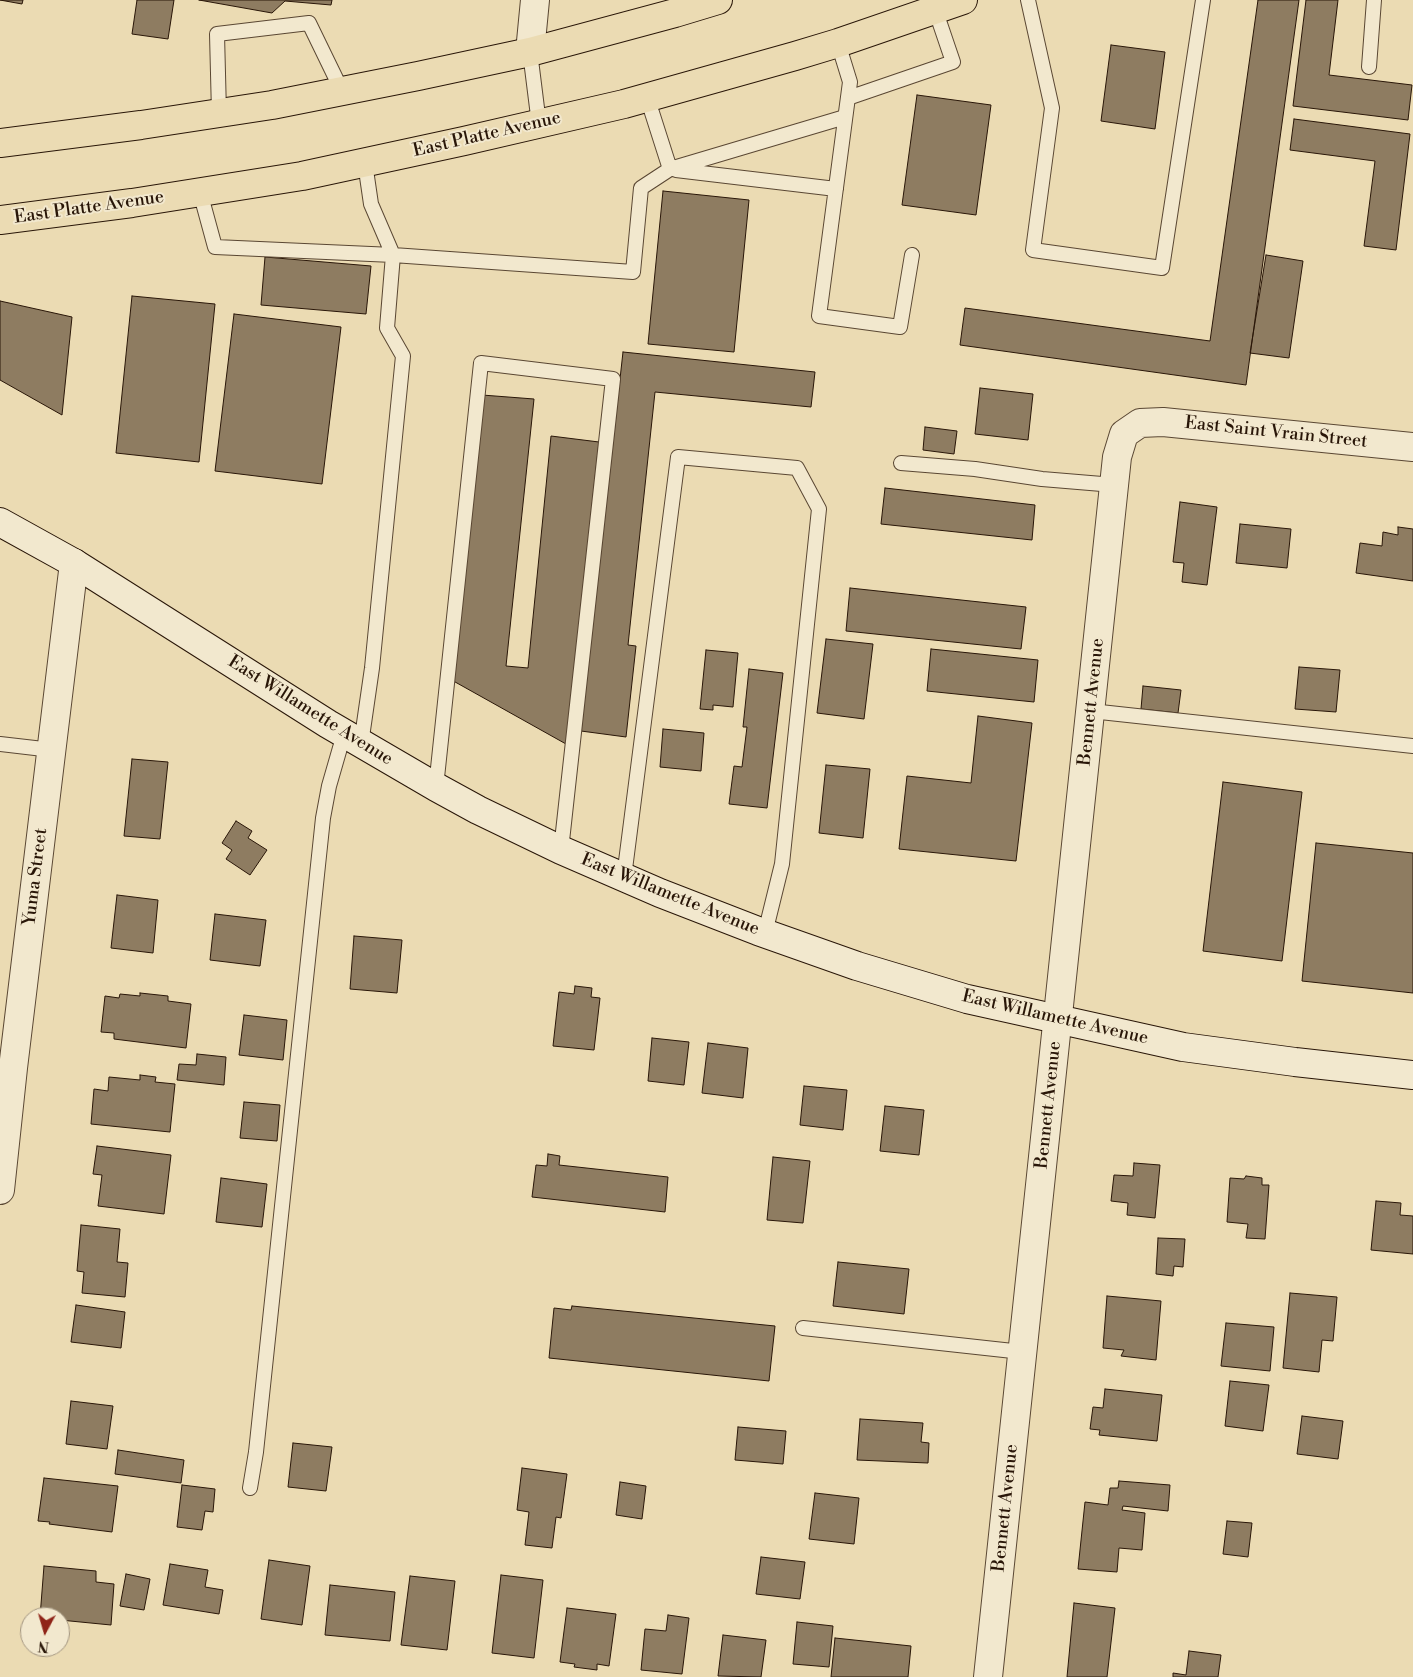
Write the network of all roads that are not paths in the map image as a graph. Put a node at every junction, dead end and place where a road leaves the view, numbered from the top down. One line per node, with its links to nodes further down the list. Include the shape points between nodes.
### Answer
1 (535, 0): 10 (street)
2 (718, 0): 7 (main road)
3 (963, 0): 8 (main road, East Platte Avenue)
4 (1028, 0): 5 (lane, via 1052,108 1033,250 1162,268)
5 (1203, 0)
6 (1374, 0): 11 (lane)
7 (672, 7): 10 (main road)
8 (935, 10): 9 (main road, East Platte Avenue); 14 (lane, via 954,62)
9 (838, 43): 13 (main road, East Platte Avenue); 14 (lane, via 850,82)
10 (530, 52): 12 (main road); 17 (lane)
11 (1369, 67)
12 (342, 91): 15 (main road); 15 (lane, via 309,23 216,34)
13 (647, 97): 17 (main road, East Platte Avenue); 20 (lane)
14 (848, 98): 16 (lane)
15 (218, 113): 18 (main road)
16 (845, 117): 20 (lane); 21 (lane)
17 (539, 124): 19 (main road, East Platte Avenue)
18 (0, 143)
19 (365, 163): 22 (main road, East Platte Avenue); 24 (lane, via 371,204)
20 (670, 169): 21 (lane); 24 (lane, via 641,188 633,272)
21 (836, 189): 25 (lane, via 820,316 900,327)
22 (200, 192): 23 (main road, East Platte Avenue); 24 (lane, via 215,247)
23 (0, 220)
24 (393, 255): 33 (lane, via 386,328 403,356 372,668)
25 (912, 255)
26 (1140, 423): 27 (street, East Saint Vrain Street, via 1163,422); 29 (street, Bennett Avenue, via 1124,434)
27 (1413, 447)
28 (901, 463): 29 (lane)
29 (1114, 485): 32 (street, Bennett Avenue)
30 (0, 522): 31 (street, East Willamette Avenue)
31 (74, 563): 33 (street, East Willamette Avenue); 36 (street, Yuma Street)
32 (1091, 711): 35 (lane); 41 (street, Bennett Avenue)
33 (353, 739): 37 (street, East Willamette Avenue); 47 (lane, via 329,786 323,818)
34 (0, 744): 36 (lane)
35 (1413, 746)
36 (52, 750): 42 (street, Yuma Street)
37 (436, 787): 38 (street, East Willamette Avenue); 38 (lane, via 481,363 613,379)
38 (561, 850): 39 (street, East Willamette Avenue)
39 (624, 877): 40 (street, East Willamette Avenue); 40 (lane, via 678,457 797,468 819,509 782,864)
40 (764, 933): 41 (street, East Willamette Avenue, via 857,966 967,999)
41 (1058, 1020): 43 (street, East Willamette Avenue, via 1183,1047); 46 (street, Bennett Avenue)
42 (7, 1067): 44 (street, Yuma Street)
43 (1413, 1076)
44 (0, 1190)
45 (803, 1328): 46 (lane)
46 (1022, 1352): 48 (street, Bennett Avenue)
47 (250, 1488)
48 (988, 1677)

